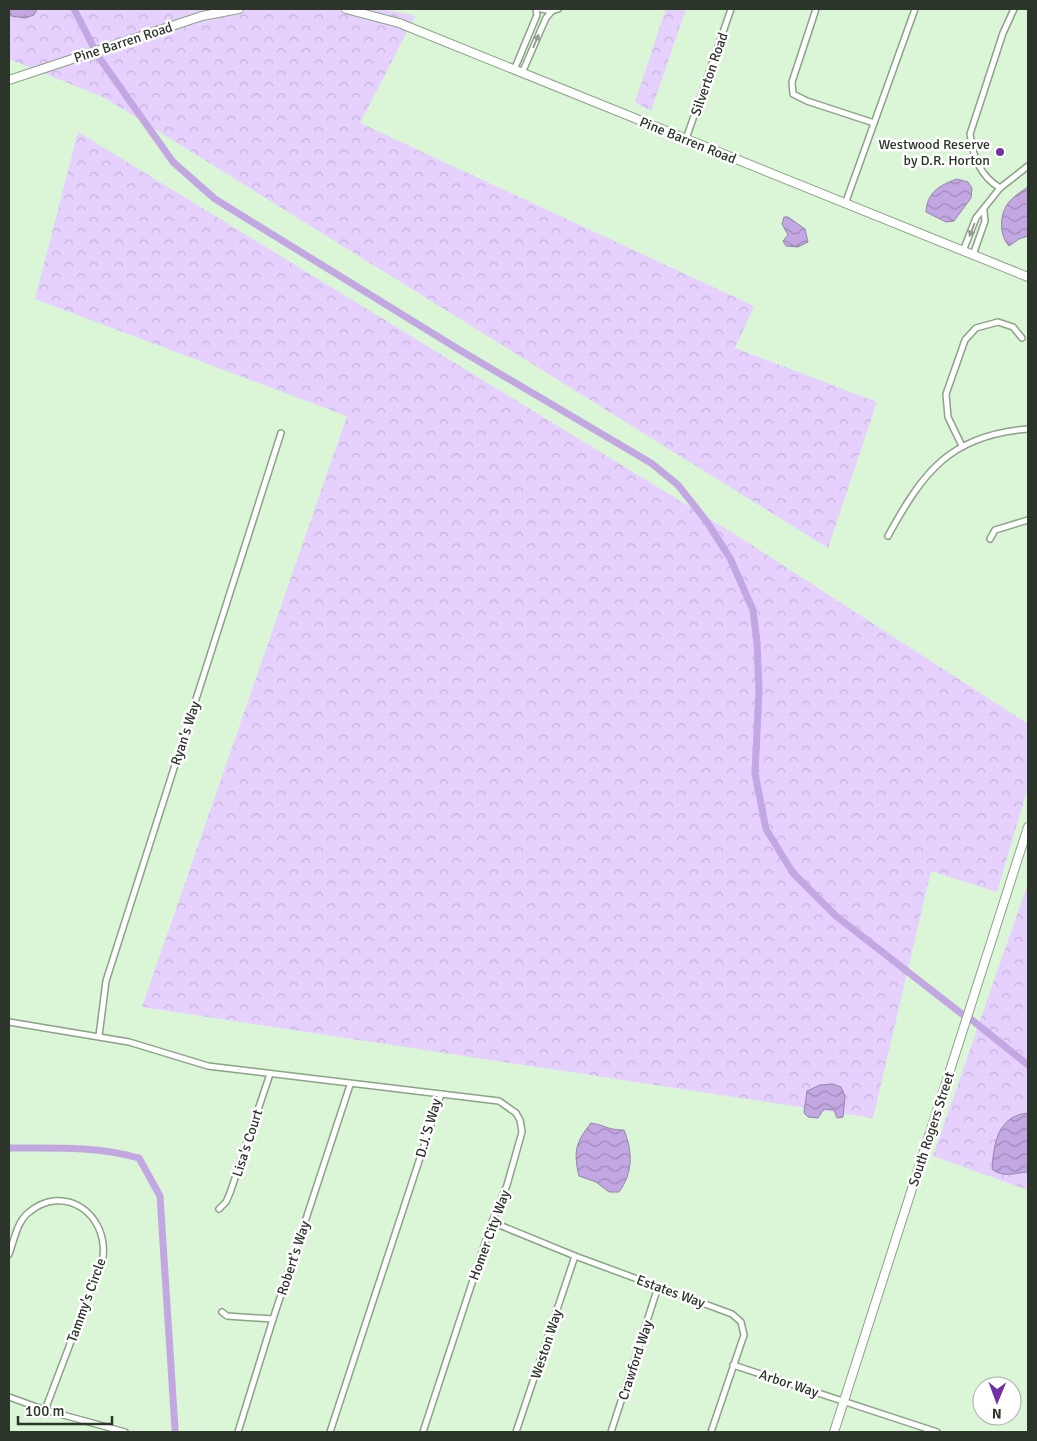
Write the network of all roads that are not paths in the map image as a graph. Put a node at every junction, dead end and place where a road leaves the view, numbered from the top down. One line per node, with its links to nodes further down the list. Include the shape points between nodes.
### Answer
1 (239, 9): 13 (main road, Pine Barren Road, via 202,16)
2 (346, 9): 11 (main road, Pine Barren Road, via 399,23)
3 (536, 9): 11 (street, via 537,15)
4 (541, 9): 10 (street)
5 (558, 9): 10 (street)
6 (731, 9): 15 (street, Silverton Road)
7 (816, 9): 14 (street, via 792,82 793,94)
8 (915, 9): 14 (street)
9 (1014, 9): 17 (street, via 971,126 972,149 978,166 991,183)
10 (552, 11): 12 (street, one-way to 10)
11 (514, 70): 12 (main road, Pine Barren Road)
12 (522, 73): 15 (main road, Pine Barren Road)
13 (9, 80)
14 (874, 123): 18 (street)
15 (686, 139): 18 (main road, Pine Barren Road)
16 (1028, 166): 17 (street)
17 (1000, 188): 19 (street)
18 (845, 204): 20 (main road, Pine Barren Road)
19 (984, 211): 20 (street, one-way to 20, via 976,218); 21 (street, via 985,222)
20 (963, 251): 21 (main road, Pine Barren Road)
21 (973, 255): 22 (main road, Pine Barren Road)
22 (1028, 277)
23 (1022, 338): 26 (street, via 1012,327 998,322 976,328 965,340 946,394 948,416)
24 (1028, 429): 26 (street, via 999,432)
25 (281, 433): 32 (street, Ryan's Way, via 106,981)
26 (962, 446): 28 (street, via 924,477)
27 (1028, 520): 29 (street, via 995,530)
28 (888, 536)
29 (990, 539)
30 (1028, 827): 45 (main road, South Rogers Street)
31 (9, 1022): 32 (street, D.J.'S Way)
32 (99, 1036): 33 (street, D.J.'S Way, via 138,1044 208,1066)
33 (270, 1074): 34 (street, D.J.'S Way); 36 (street, Lisa's Court, via 230,1193)
34 (350, 1084): 35 (street, D.J.'S Way); 42 (street, Robert's Way)
35 (441, 1094): 37 (street, Homer City Way, via 499,1101 511,1108 520,1120 519,1144); 50 (street, D.J.'S Way)
36 (219, 1209)
37 (492, 1222): 39 (street, Estates Way); 51 (street, Homer City Way)
38 (9, 1254): 46 (street, Tammy's Circle, via 27,1214 55,1201 72,1203 88,1212 98,1225 104,1243 103,1257)
39 (575, 1256): 40 (street, Estates Way); 52 (street, Weston Way)
40 (658, 1286): 43 (street, Estates Way, via 736,1316 744,1335); 53 (street, Crawford Way)
41 (222, 1312): 42 (street, via 227,1316)
42 (273, 1319): 49 (street, Robert's Way)
43 (733, 1365): 45 (street, Arbor Way); 54 (street, Estates Way)
44 (9, 1397): 46 (street)
45 (844, 1401): 47 (street, Arbor Way); 55 (main road, South Rogers Street)
46 (45, 1410): 48 (street)
47 (923, 1430): 56 (street, Arbor Way)
48 (125, 1432)
49 (238, 1432)
50 (330, 1432)
51 (423, 1432)
52 (516, 1432)
53 (611, 1432)
54 (711, 1432)
55 (834, 1432)
56 (937, 1432)

